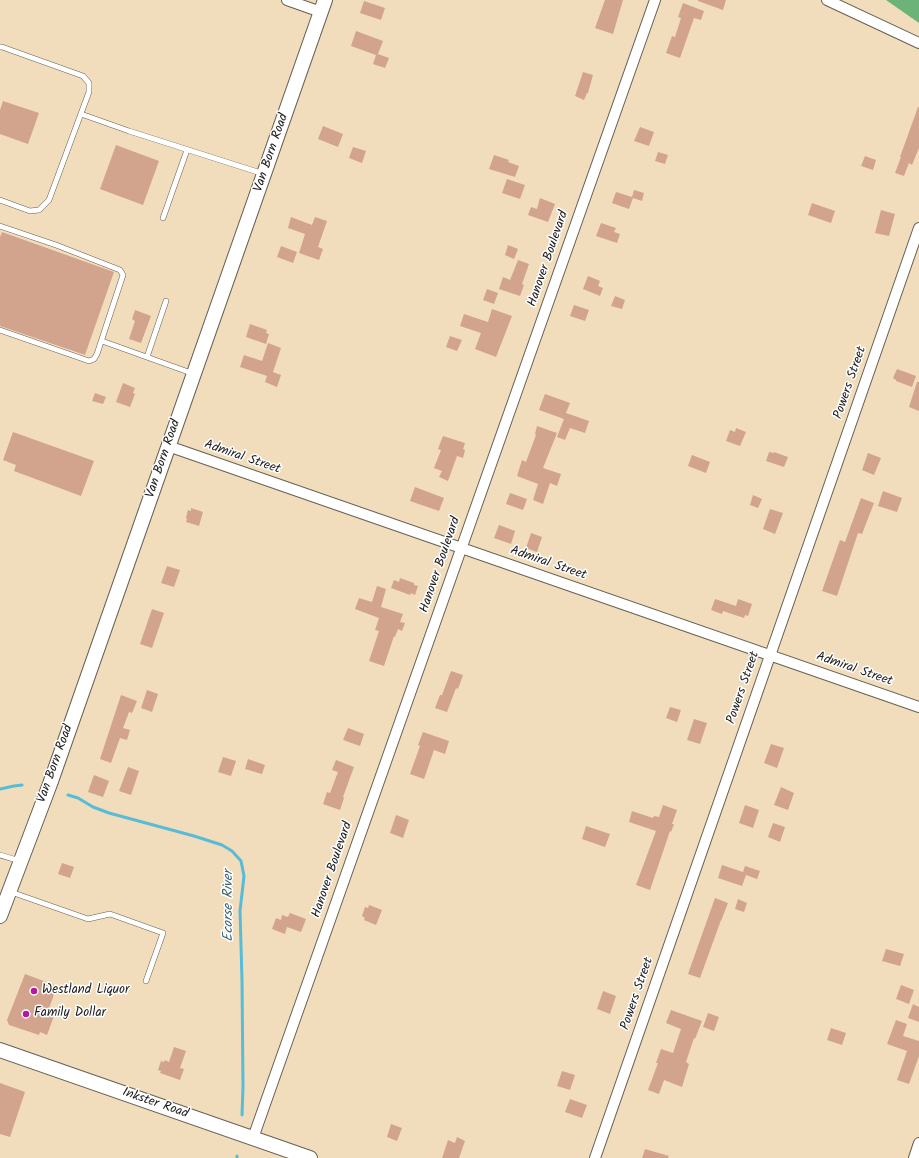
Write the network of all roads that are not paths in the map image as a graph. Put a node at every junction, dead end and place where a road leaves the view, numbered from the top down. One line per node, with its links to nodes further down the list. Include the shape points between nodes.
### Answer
1 (287, 0): 4 (street)
2 (655, 0): 20 (street, Hanover Boulevard)
3 (827, 0): 5 (street)
4 (323, 6): 9 (main road, Van Born Road)
5 (919, 43)
6 (0, 47): 7 (lane, via 83,76 89,83 89,92)
7 (81, 114): 8 (lane); 10 (lane, via 44,205 39,210 30,211)
8 (187, 150): 9 (lane); 11 (lane)
9 (264, 174): 18 (main road, Van Born Road)
10 (0, 200)
11 (163, 218)
12 (0, 226): 16 (lane, via 120,270 122,280)
13 (919, 228): 21 (street, Powers Street)
14 (166, 301): 17 (lane)
15 (0, 330): 16 (lane, via 89,361 94,359)
16 (102, 341): 17 (lane)
17 (146, 357): 18 (lane)
18 (194, 374): 19 (main road, Van Born Road)
19 (168, 446): 20 (street, Admiral Street); 24 (main road, Van Born Road)
20 (461, 548): 21 (street, Admiral Street); 29 (street, Hanover Boulevard)
21 (770, 655): 22 (street, Admiral Street); 32 (street, Powers Street)
22 (919, 707)
23 (0, 854): 24 (lane)
24 (21, 861): 25 (main road, Van Born Road)
25 (10, 892): 26 (main road, Van Born Road); 27 (lane, via 88,919 110,914 163,933)
26 (1, 913)
27 (146, 981)
28 (0, 1050): 29 (main road, Inkster Road)
29 (252, 1138): 31 (main road, Inkster Road)
30 (919, 1143): 33 (street)
31 (310, 1158)
32 (595, 1158)
33 (914, 1158)

